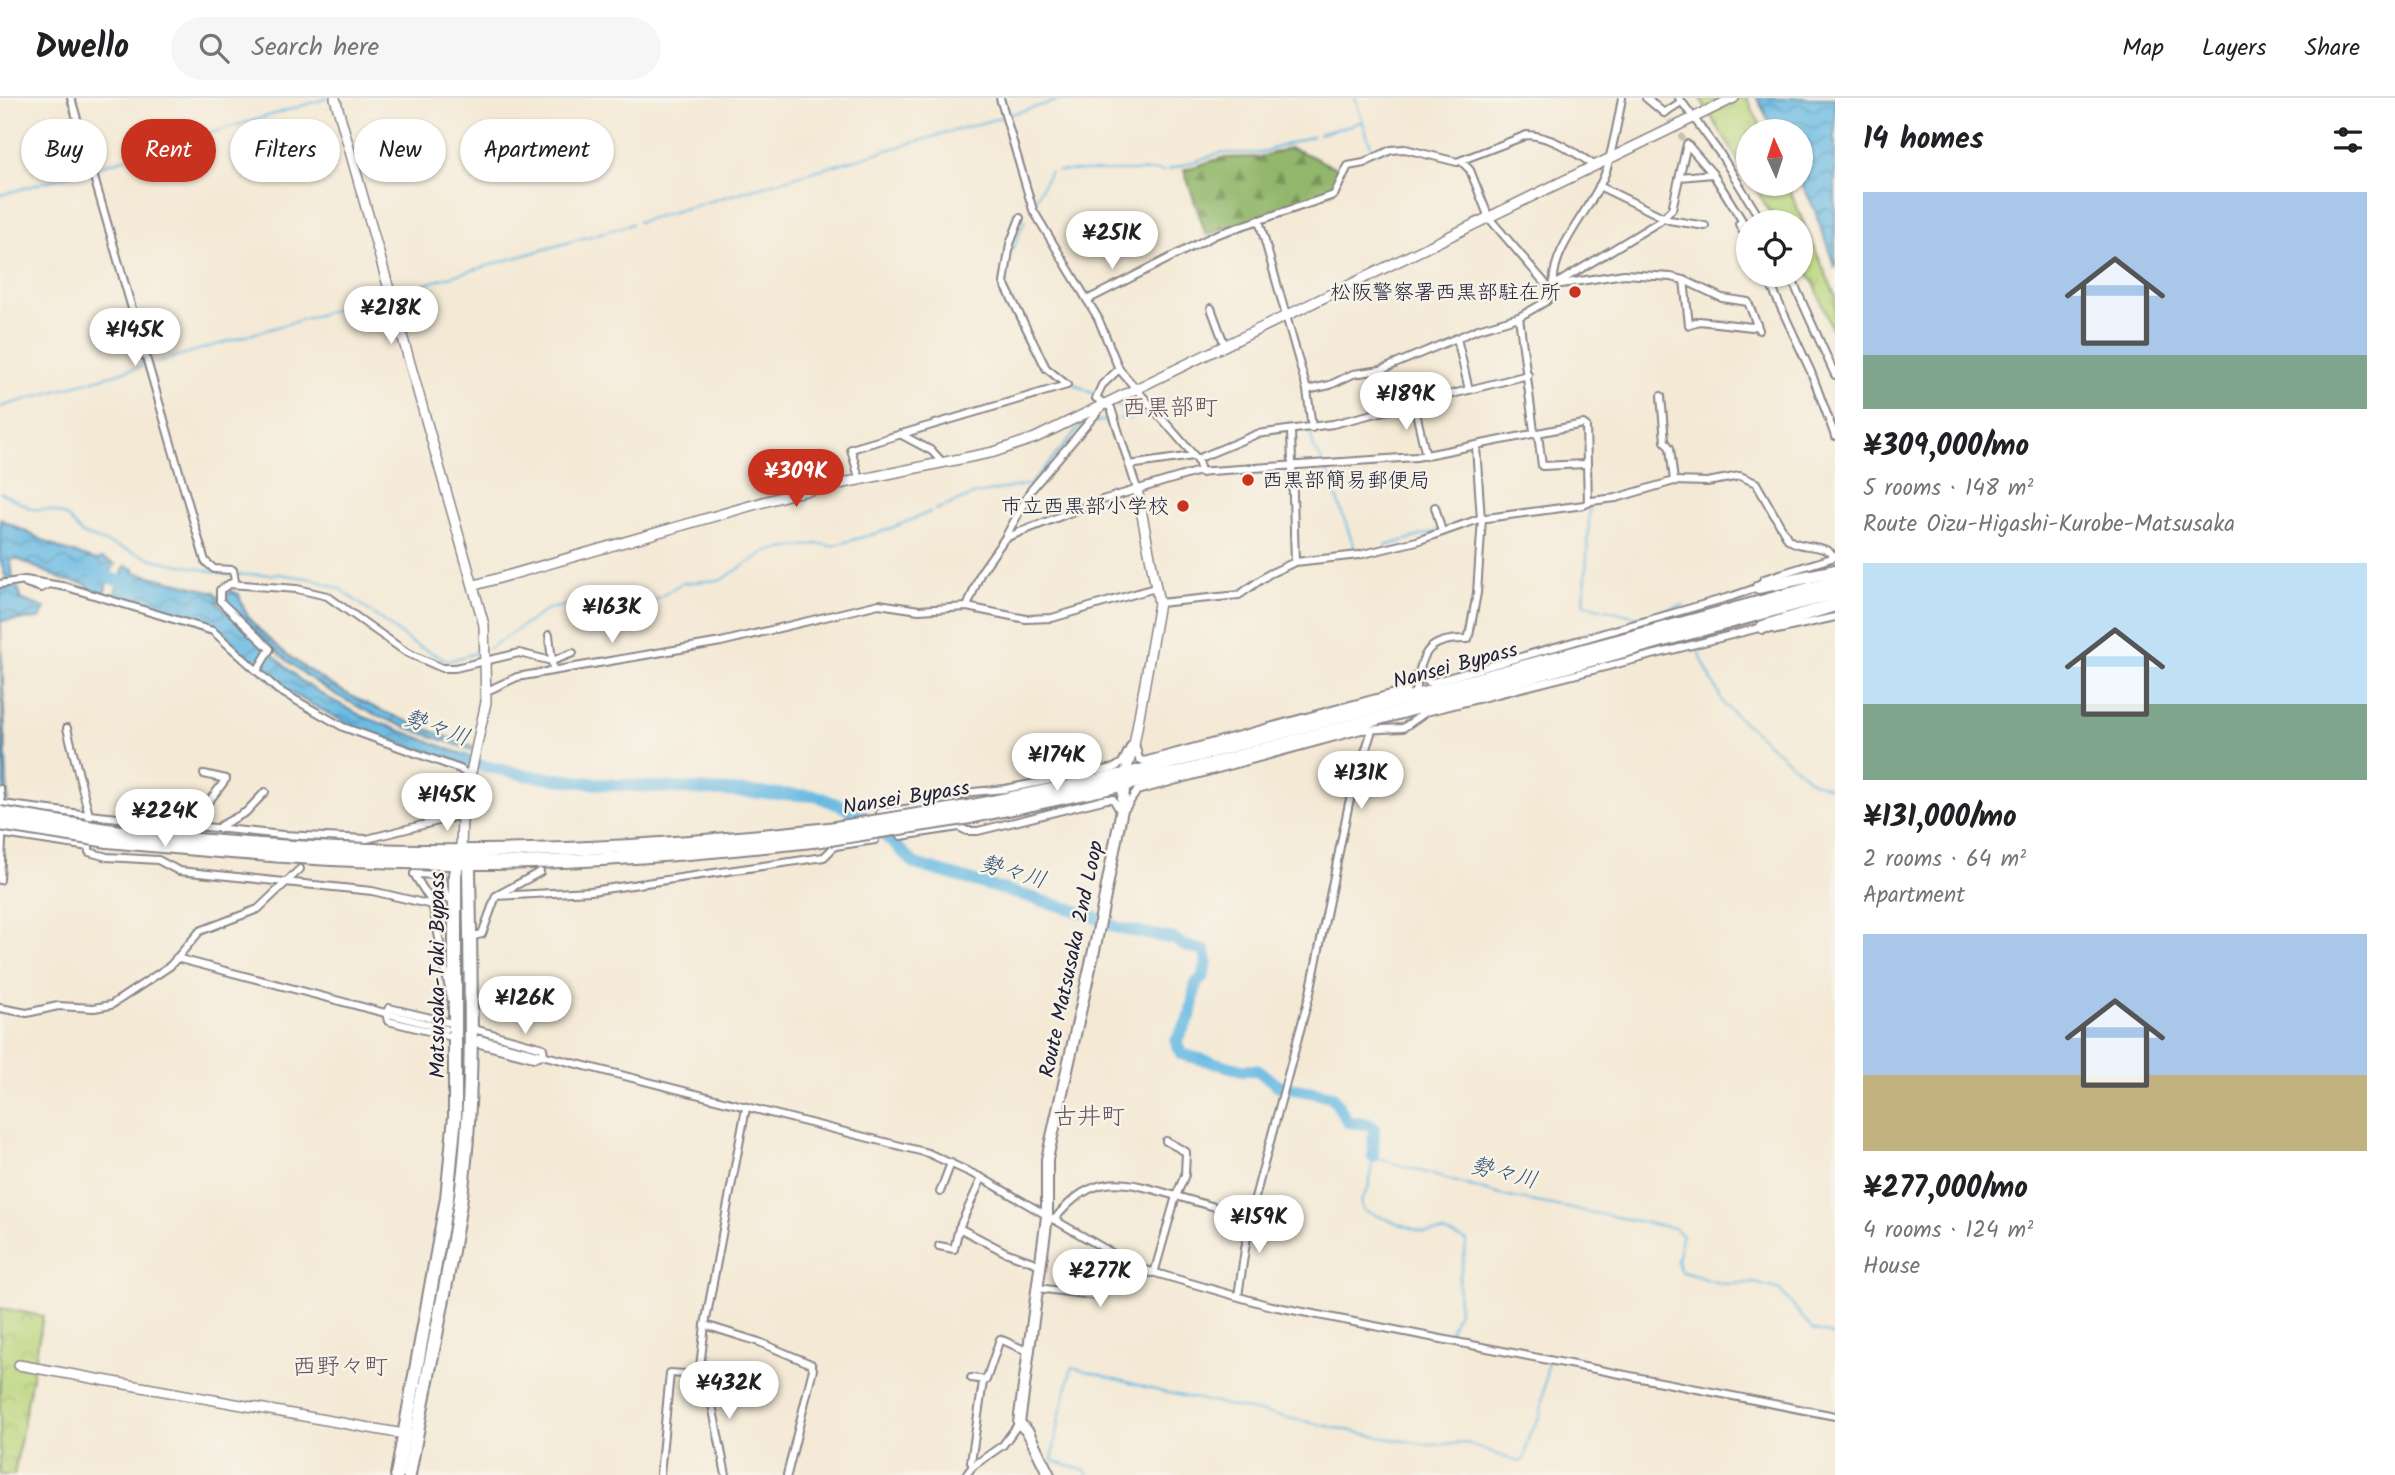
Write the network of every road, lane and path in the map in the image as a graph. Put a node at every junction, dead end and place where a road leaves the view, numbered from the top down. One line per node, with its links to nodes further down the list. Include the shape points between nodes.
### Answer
1 (71, 98): 68 (street, via 205,561 214,569 233,570 235,580)
2 (335, 98): 69 (main road)
3 (1000, 98): 26 (street, via 1033,210)
4 (1622, 98): 9 (street)
5 (1646, 98): 7 (street, via 1664,113)
6 (1734, 98): 8 (main road)
7 (1680, 100): 8 (street)
8 (1694, 118): 9 (main road); 15 (street)
9 (1608, 160): 11 (main road); 14 (street)
10 (1461, 161): 11 (street, via 1527,135 1547,138); 17 (street, via 1470,170); 20 (street, via 1391,150 1348,166 1334,195)
11 (1594, 165): 17 (main road)
12 (1713, 174): 13 (street); 13 (street, via 1687,144); 16 (street)
13 (1680, 177): 18 (street, via 1672,209)
14 (1599, 186): 18 (street); 25 (street, via 1556,261)
15 (1755, 210)
16 (1736, 211)
17 (1491, 217): 25 (street); 28 (main road)
18 (1664, 217): 21 (street, via 1689,226); 25 (street)
19 (1020, 218): 46 (street, via 1004,283 1046,368 1066,385)
20 (1259, 220): 26 (street, via 1195,244); 28 (street)
21 (1706, 226)
22 (1684, 280): 22 (street, via 1722,298 1748,302 1758,327 1699,321 1689,325); 25 (street, via 1623,274)
23 (1772, 287): 47 (street)
24 (1795, 287): 34 (street)
25 (1552, 288): 29 (street, via 1547,302)
26 (1087, 300): 32 (street)
27 (1210, 308): 31 (street)
28 (1287, 316): 31 (main road); 37 (street)
29 (1519, 317): 30 (street); 35 (street)
30 (1457, 338): 33 (street); 38 (street)
31 (1225, 346): 36 (main road)
32 (1119, 369): 36 (street); 40 (street, via 1097,396)
33 (1381, 370): 37 (street); 42 (street)
34 (1835, 374)
35 (1528, 375): 38 (street); 45 (street)
36 (1136, 390): 40 (main road); 50 (street)
37 (1307, 390): 43 (street)
38 (1469, 390): 41 (street)
39 (1661, 396): 57 (street)
40 (1108, 404): 51 (main road, via 1035,438); 53 (street); 63 (street, via 1031,490)
41 (1414, 404): 42 (street); 49 (street)
42 (1388, 410): 43 (street)
43 (1311, 428): 44 (street)
44 (1291, 431): 50 (street, via 1257,434); 54 (street)
45 (1534, 432): 48 (street); 52 (street, via 1542,466); 52 (street, via 1587,426)
46 (900, 434): 51 (street, via 932,451); 56 (street, via 851,449)
47 (1835, 436)
48 (1476, 447): 49 (street); 61 (street)
49 (1426, 456): 54 (street)
50 (1195, 458): 53 (street); 55 (street)
51 (943, 463): 56 (main road)
52 (1586, 464): 59 (street)
53 (1129, 465): 58 (street)
54 (1293, 466): 55 (street); 64 (street)
55 (1202, 473): 58 (street)
56 (859, 478): 69 (main road)
57 (1674, 481): 59 (street); 70 (street, via 1749,478 1788,539 1820,547 1835,557 1765,579)
58 (1137, 489): 63 (street); 71 (main road)
59 (1588, 503): 61 (street)
60 (1435, 508): 62 (street)
61 (1481, 517): 62 (street); 84 (street, via 1477,593 1468,639 1441,640 1430,646)
62 (1442, 530): 64 (street, via 1359,555)
63 (1006, 538): 75 (street, via 981,572)
64 (1295, 562): 73 (street, via 1238,595)
65 (1835, 571): 70 (highway)
66 (1835, 582): 86 (highway, Nansei Bypass)
67 (0, 584): 82 (street, via 18,580 87,591 213,631)
68 (227, 584): 79 (street, via 327,596 406,652 442,668 455,668); 82 (street, via 220,590 220,601 269,651)
69 (475, 586): 79 (main road)
70 (1759, 587): 84 (street, via 1688,612 1430,683)
71 (1155, 588): 73 (main road); 75 (street, via 1052,618 1026,620)
72 (1835, 593): 86 (highway, Nansei Bypass)
73 (1159, 603): 90 (main road)
74 (1835, 605): 77 (highway)
75 (967, 607): 83 (street, via 919,610 879,604 721,642)
76 (1835, 617): 77 (street, via 1777,630)
77 (1763, 627): 87 (street, via 1697,640 1426,712)
78 (549, 635): 81 (street)
79 (487, 652): 81 (street); 85 (main road)
80 (573, 653): 81 (street)
81 (552, 661): 83 (street)
82 (258, 668): 92 (street, via 278,690 343,727)
83 (553, 670): 85 (street, via 517,677)
84 (1419, 675): 86 (street); 90 (street, via 1406,690 1144,761)
85 (487, 691): 92 (main road)
86 (1413, 701): 87 (street); 93 (highway, Nansei Bypass)
87 (1410, 722): 89 (street, via 1403,728)
88 (66, 728): 99 (street)
89 (1371, 730): 97 (street, via 1137,791); 129 (street, via 1349,803 1310,993)
90 (1134, 745): 93 (main road); 98 (street, via 1114,768)
91 (204, 774): 101 (street, via 226,779 206,805)
92 (471, 774): 100 (main road)
93 (1125, 781): 97 (main road, Route Matsusaka 2nd Loop); 108 (highway, Nansei Bypass, bridge, via 969,812 675,856)
94 (0, 789): 96 (street)
95 (265, 792): 103 (street)
96 (1, 808): 99 (street); 102 (street); 104 (highway, Nansei Bypass, bridge)
97 (1122, 809): 105 (street, via 1107,799 978,831 959,827); 130 (main road, Route Matsusaka 2nd Loop, via 1046,1159)
98 (880, 813)
99 (89, 815): 101 (street); 107 (street)
100 (462, 815): 103 (street, via 367,839); 108 (main road)
101 (165, 824): 103 (street)
102 (2, 829): 104 (highway, Nansei Bypass, bridge); 107 (street); 111 (street)
103 (220, 830)
104 (107, 836): 108 (highway, Nansei Bypass)
105 (901, 836)
106 (875, 840): 113 (street, via 835,846 824,857 592,891)
107 (89, 847): 112 (street, via 89,852 107,857 158,860 179,871)
108 (462, 859): 114 (highway, Matsusaka-Taki Bypass); 116 (highway, Matsusaka-Taki Bypass)
109 (300, 869): 112 (street)
110 (540, 872): 113 (street)
111 (0, 880)
112 (285, 884): 115 (street, via 372,891); 117 (street, via 253,912 200,931)
113 (496, 897): 116 (street, via 482,933)
114 (456, 898): 115 (street, via 447,899 440,875 414,874); 118 (highway, Matsusaka-Taki Bypass)
115 (432, 905): 118 (street, via 450,998)
116 (470, 937): 121 (highway, Matsusaka-Taki Bypass)
117 (175, 961): 119 (street, via 106,1007 58,1006 27,1013); 120 (street)
118 (456, 1002): 121 (highway, Matsusaka-Taki Bypass)
119 (0, 1008)
120 (386, 1013): 121 (street, via 389,1008); 121 (street, via 388,1021)
121 (462, 1033): 122 (street, via 534,1058); 122 (street, via 543,1048); 146 (highway, Matsusaka-Taki Bypass, via 447,1198)
122 (544, 1054): 123 (street)
123 (746, 1108): 125 (street, via 928,1153); 138 (street)
124 (1166, 1141): 128 (street, via 1186,1152 1185,1175)
125 (951, 1163): 126 (street); 127 (street)
126 (982, 1178): 130 (street); 131 (street)
127 (940, 1192)
128 (1176, 1196): 129 (street); 130 (street, via 1134,1182 1108,1184 1082,1193); 135 (street)
129 (1250, 1216): 137 (street)
130 (1050, 1218): 133 (main road, Route Matsusaka 2nd Loop); 134 (street)
131 (959, 1228): 132 (street, via 954,1249); 133 (street)
132 (939, 1247)
133 (1041, 1265): 136 (main road, Route Matsusaka 2nd Loop)
134 (1138, 1268): 135 (street); 136 (street, via 1111,1271 1098,1296)
135 (1151, 1273): 137 (street)
136 (1038, 1288): 139 (main road, Route Matsusaka 2nd Loop)
137 (1238, 1296): 144 (street, via 1395,1332)
138 (705, 1325): 141 (street); 152 (street, via 811,1364)
139 (1029, 1352): 143 (street, via 1000,1339); 145 (main road, Route Matsusaka 2nd Loop)
140 (19, 1365): 146 (main road)
141 (699, 1375): 150 (street, via 670,1373); 151 (street, via 710,1400)
142 (971, 1378): 143 (street)
143 (983, 1382): 147 (street)
144 (1835, 1416)
145 (1019, 1423): 147 (street, via 1003,1445); 154 (main road)
146 (410, 1435): 148 (highway, Matsusaka-Taki Bypass); 149 (highway, Matsusaka-Taki Bypass)
147 (973, 1466): 153 (street)
148 (397, 1475)
149 (409, 1475)
150 (660, 1475)
151 (726, 1475)
152 (787, 1475)
153 (966, 1475)
154 (1049, 1475)

